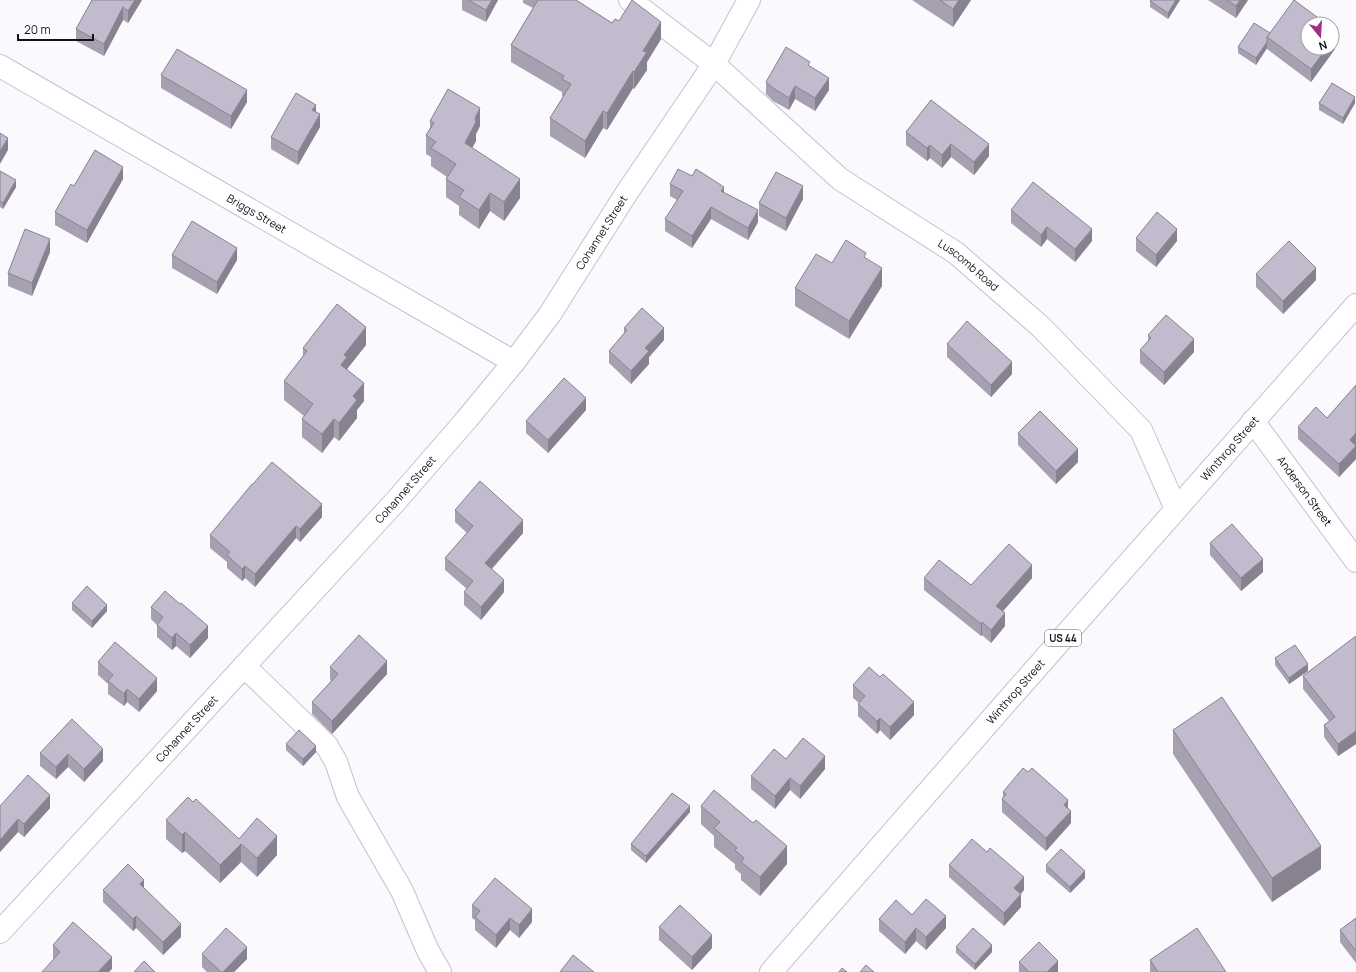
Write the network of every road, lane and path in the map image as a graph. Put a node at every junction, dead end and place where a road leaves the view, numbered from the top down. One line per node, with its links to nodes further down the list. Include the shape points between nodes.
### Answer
1 (630, 0): 3 (main road, Luscomb Road)
2 (749, 0): 3 (main road, Cohannet Street)
3 (714, 64): 6 (main road, Cohannet Street, via 626,194 550,314); 8 (main road, Luscomb Road, via 840,179 956,253 1042,327 1141,430)
4 (0, 66): 6 (main road, Briggs Street)
5 (1356, 305): 7 (main road, Winthrop Street / US 44)
6 (514, 362): 10 (main road, Cohannet Street, via 419,475)
7 (1253, 421): 8 (main road, Winthrop Street / US 44); 9 (main road, Anderson Street)
8 (1176, 510): 13 (main road, Winthrop Street / US 44)
9 (1356, 561)
10 (244, 666): 11 (main road, Cohannet Street); 12 (main road, via 327,746 336,762 348,796 402,891)
11 (0, 932)
12 (440, 972)
13 (771, 972)

